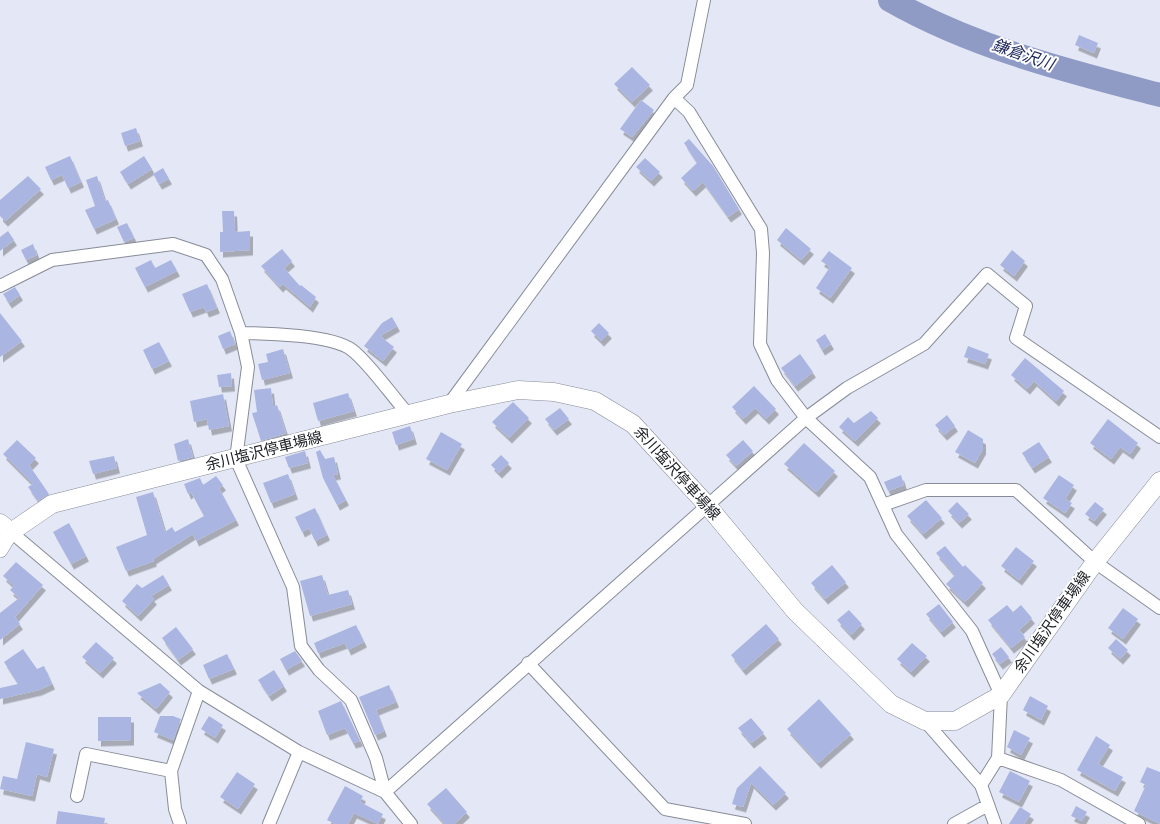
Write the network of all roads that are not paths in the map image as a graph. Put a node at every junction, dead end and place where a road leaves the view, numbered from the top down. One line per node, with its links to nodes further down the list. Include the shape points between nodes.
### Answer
1 (704, 0): 2 (street, via 687,85)
2 (674, 98): 5 (street); 7 (street, via 689,112 761,228 760,344 776,380)
3 (0, 286): 4 (street, via 52,260 173,244 206,256 222,279)
4 (241, 333): 6 (street, via 278,333 351,349); 9 (street, via 248,367)
5 (449, 404): 6 (main road, 余川塩沢停車場線); 11 (main road, 余川塩沢停車場線, via 518,390 554,392 595,401 633,424)
6 (408, 414): 9 (main road, 余川塩沢停車場線)
7 (806, 418): 8 (street, via 847,388 924,344 987,274 1026,306 1016,338); 11 (street); 12 (street, via 870,477)
8 (1160, 437)
9 (236, 459): 13 (main road, 余川塩沢停車場線, via 52,504); 25 (street, via 293,587 302,646 319,670 351,700 376,758)
10 (1160, 481): 15 (main road, 余川塩沢停車場線)
11 (707, 505): 17 (street); 20 (main road, 余川塩沢停車場線, via 795,611 891,704)
12 (883, 505): 15 (street, via 926,490 1016,490); 19 (street, via 896,534 972,631)
13 (6, 527): 14 (street); 18 (street)
14 (0, 550)
15 (1095, 562): 16 (street); 19 (main road, 余川塩沢停車場線)
16 (1160, 608)
17 (528, 663): 25 (street); 31 (street, via 665,808)
18 (199, 691): 21 (street); 23 (street)
19 (1001, 695): 20 (main road, 余川塩沢停車場線, via 955,721); 22 (street)
20 (925, 720): 24 (street)
21 (299, 752): 25 (street); 29 (street)
22 (998, 758): 24 (street); 34 (street, via 1060,780)
23 (171, 771): 26 (street, via 86,754); 28 (street)
24 (981, 785): 27 (street)
25 (385, 792): 30 (street)
26 (77, 796)
27 (988, 805): 32 (street); 33 (street)
28 (180, 824)
29 (269, 824)
30 (411, 824)
31 (745, 824)
32 (954, 824)
33 (995, 824)
34 (1139, 824)

